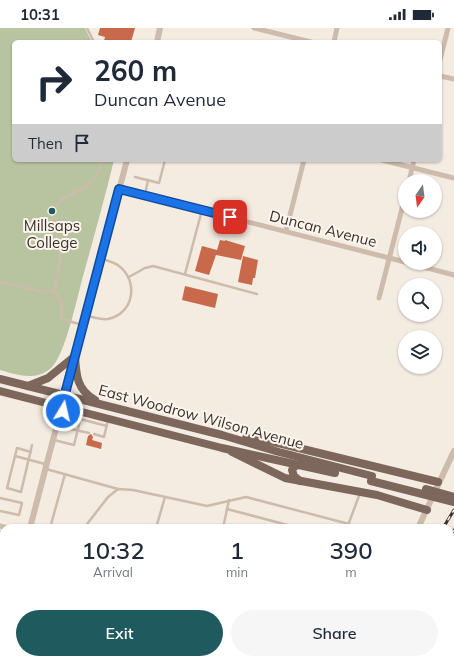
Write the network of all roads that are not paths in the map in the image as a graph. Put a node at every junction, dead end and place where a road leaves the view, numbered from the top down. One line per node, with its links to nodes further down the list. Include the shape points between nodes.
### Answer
1 (87, 28): 6 (lane)
2 (160, 28): 7 (street)
3 (254, 28): 8 (street)
4 (337, 28): 9 (street)
5 (448, 28): 10 (street)
6 (93, 40)
7 (157, 40)
8 (302, 40)
9 (334, 40)
10 (442, 52)
11 (442, 76): 12 (street)
12 (454, 79)
13 (102, 162): 37 (lane, via 99,172 91,183 62,200 55,210 52,226 60,248 59,275)
14 (126, 162): 24 (street)
15 (164, 162): 23 (lane, via 159,183)
16 (303, 162): 28 (street)
17 (390, 162): 19 (street)
18 (414, 162): 19 (street)
19 (412, 168): 20 (street); 22 (street)
20 (411, 174)
21 (135, 177): 23 (lane)
22 (454, 178)
23 (148, 180): 25 (lane)
24 (119, 189): 25 (street, Duncan Avenue); 30 (street)
25 (144, 195): 26 (street, Duncan Avenue)
26 (202, 210): 28 (street, Duncan Avenue); 33 (lane)
27 (399, 218): 29 (street)
28 (286, 231): 29 (street, Duncan Avenue)
29 (389, 258): 31 (street, Duncan Avenue); 39 (street)
30 (102, 259): 35 (lane, via 120,266); 40 (street)
31 (398, 260)
32 (435, 270): 34 (street)
33 (185, 274): 35 (lane, via 150,266); 38 (lane)
34 (454, 275)
35 (129, 277): 40 (lane, via 132,295 122,312 107,319)
36 (0, 282): 37 (lane, via 44,292)
37 (54, 291): 41 (lane, via 62,308 61,319)
38 (257, 294)
39 (379, 298)
40 (86, 315): 41 (street)
41 (84, 325): 42 (street)
42 (75, 356): 44 (main road, via 48,378); 46 (street); 47 (main road, via 76,378 79,385 88,396)
43 (0, 379): 44 (main road, East Woodrow Wilson Avenue)
44 (28, 386): 46 (main road, East Woodrow Wilson Avenue)
45 (0, 391): 48 (main road, East Woodrow Wilson Avenue, via 50,404)
46 (65, 395): 47 (main road, East Woodrow Wilson Avenue); 48 (street)
47 (107, 406): 55 (main road, East Woodrow Wilson Avenue)
48 (63, 411): 49 (main road, East Woodrow Wilson Avenue); 51 (street)
49 (81, 416): 50 (main road, East Woodrow Wilson Avenue); 52 (lane)
50 (108, 422): 54 (lane, via 104,437); 58 (main road, East Woodrow Wilson Avenue)
51 (57, 425): 52 (lane); 56 (street)
52 (77, 430): 53 (lane); 56 (lane, via 74,445)
53 (89, 433)
54 (94, 434)
55 (222, 435): 66 (main road, East Woodrow Wilson Avenue); 68 (main road, via 274,442)
56 (53, 440): 64 (street)
57 (32, 446): 60 (lane)
58 (222, 448): 63 (main road, East Woodrow Wilson Avenue); 67 (main road, via 274,474)
59 (454, 451): 68 (street)
60 (31, 452): 61 (lane, via 17,448); 62 (lane)
61 (15, 456): 62 (lane); 62 (lane, via 7,488 21,492)
62 (28, 460): 64 (lane)
63 (300, 464): 66 (main road, East Woodrow Wilson Avenue); 67 (main road, via 292,470)
64 (46, 466): 65 (lane); 79 (street)
65 (64, 474): 69 (lane); 80 (lane)
66 (371, 479): 72 (main road, bridge); 75 (main road, bridge)
67 (300, 481): 70 (main road)
68 (438, 482): 77 (street)
69 (118, 489): 71 (lane); 81 (lane, via 108,497)
70 (361, 493): 77 (main road, via 377,495); 85 (lane)
71 (165, 497): 74 (lane, via 207,506); 82 (lane)
72 (454, 497)
73 (0, 498): 78 (lane, via 22,503 19,515)
74 (229, 500): 76 (lane); 85 (lane, via 246,497 261,499)
75 (454, 502)
76 (227, 509): 83 (lane); 84 (lane)
77 (427, 510): 86 (street)
78 (0, 511)
79 (31, 524)
80 (51, 524)
81 (87, 524)
82 (157, 524)
83 (224, 524)
84 (285, 524)
85 (349, 524)
86 (420, 524)

